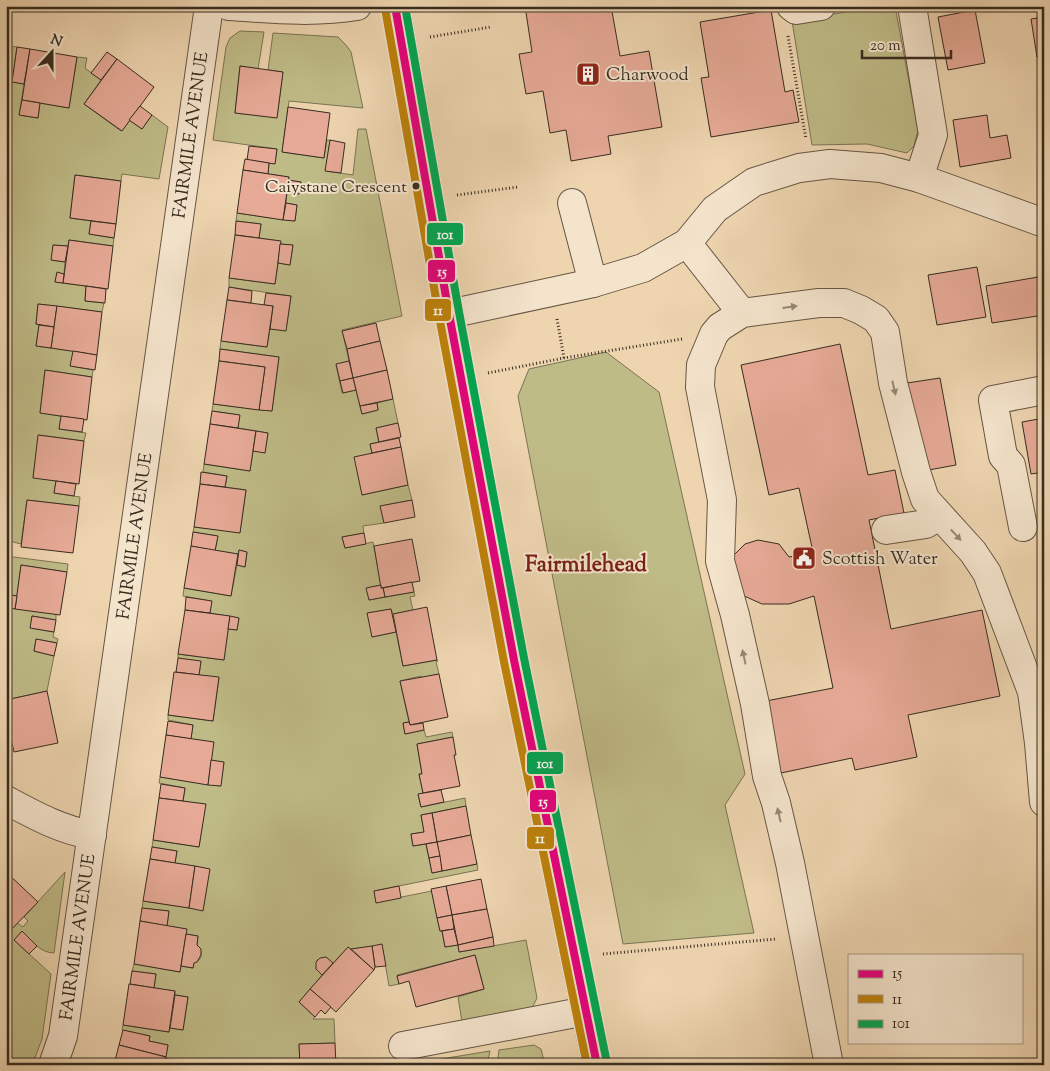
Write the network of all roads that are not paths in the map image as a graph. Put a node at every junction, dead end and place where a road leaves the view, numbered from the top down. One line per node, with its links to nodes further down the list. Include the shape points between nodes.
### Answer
1 (208, 6): 19 (street, FAIRMILE AVENUE)
2 (230, 6): 3 (street, via 320,10)
3 (357, 6)
4 (395, 6): 11 (main road)
5 (912, 6): 6 (street, via 933,135)
6 (919, 178): 8 (street); 9 (street, via 881,168 830,164 799,168 754,182 715,209)
7 (572, 203): 10 (street)
8 (1044, 223)
9 (687, 243): 10 (street, via 643,268); 12 (street)
10 (593, 283): 11 (street)
11 (449, 314): 20 (main road, via 514,660)
12 (742, 314): 14 (street, one-way to 14, via 819,303 844,303 876,320 884,332 893,383 916,472 925,499); 24 (street, one-way to 12, via 790,863 767,776 751,686 720,561 722,500 700,387 701,365 714,334)
13 (1044, 390): 15 (street, via 994,400 1003,456 1011,465)
14 (939, 515): 16 (street, via 926,524); 18 (street, one-way to 18, via 973,552 987,573 1032,692)
15 (1023, 527)
16 (886, 530)
17 (6, 800): 19 (street, via 60,827)
18 (1044, 802)
19 (92, 835): 22 (street, FAIRMILE AVENUE, via 63,1036)
20 (586, 1012): 21 (street); 23 (main road)
21 (402, 1046)
22 (53, 1065)
23 (596, 1065)
24 (829, 1065)

